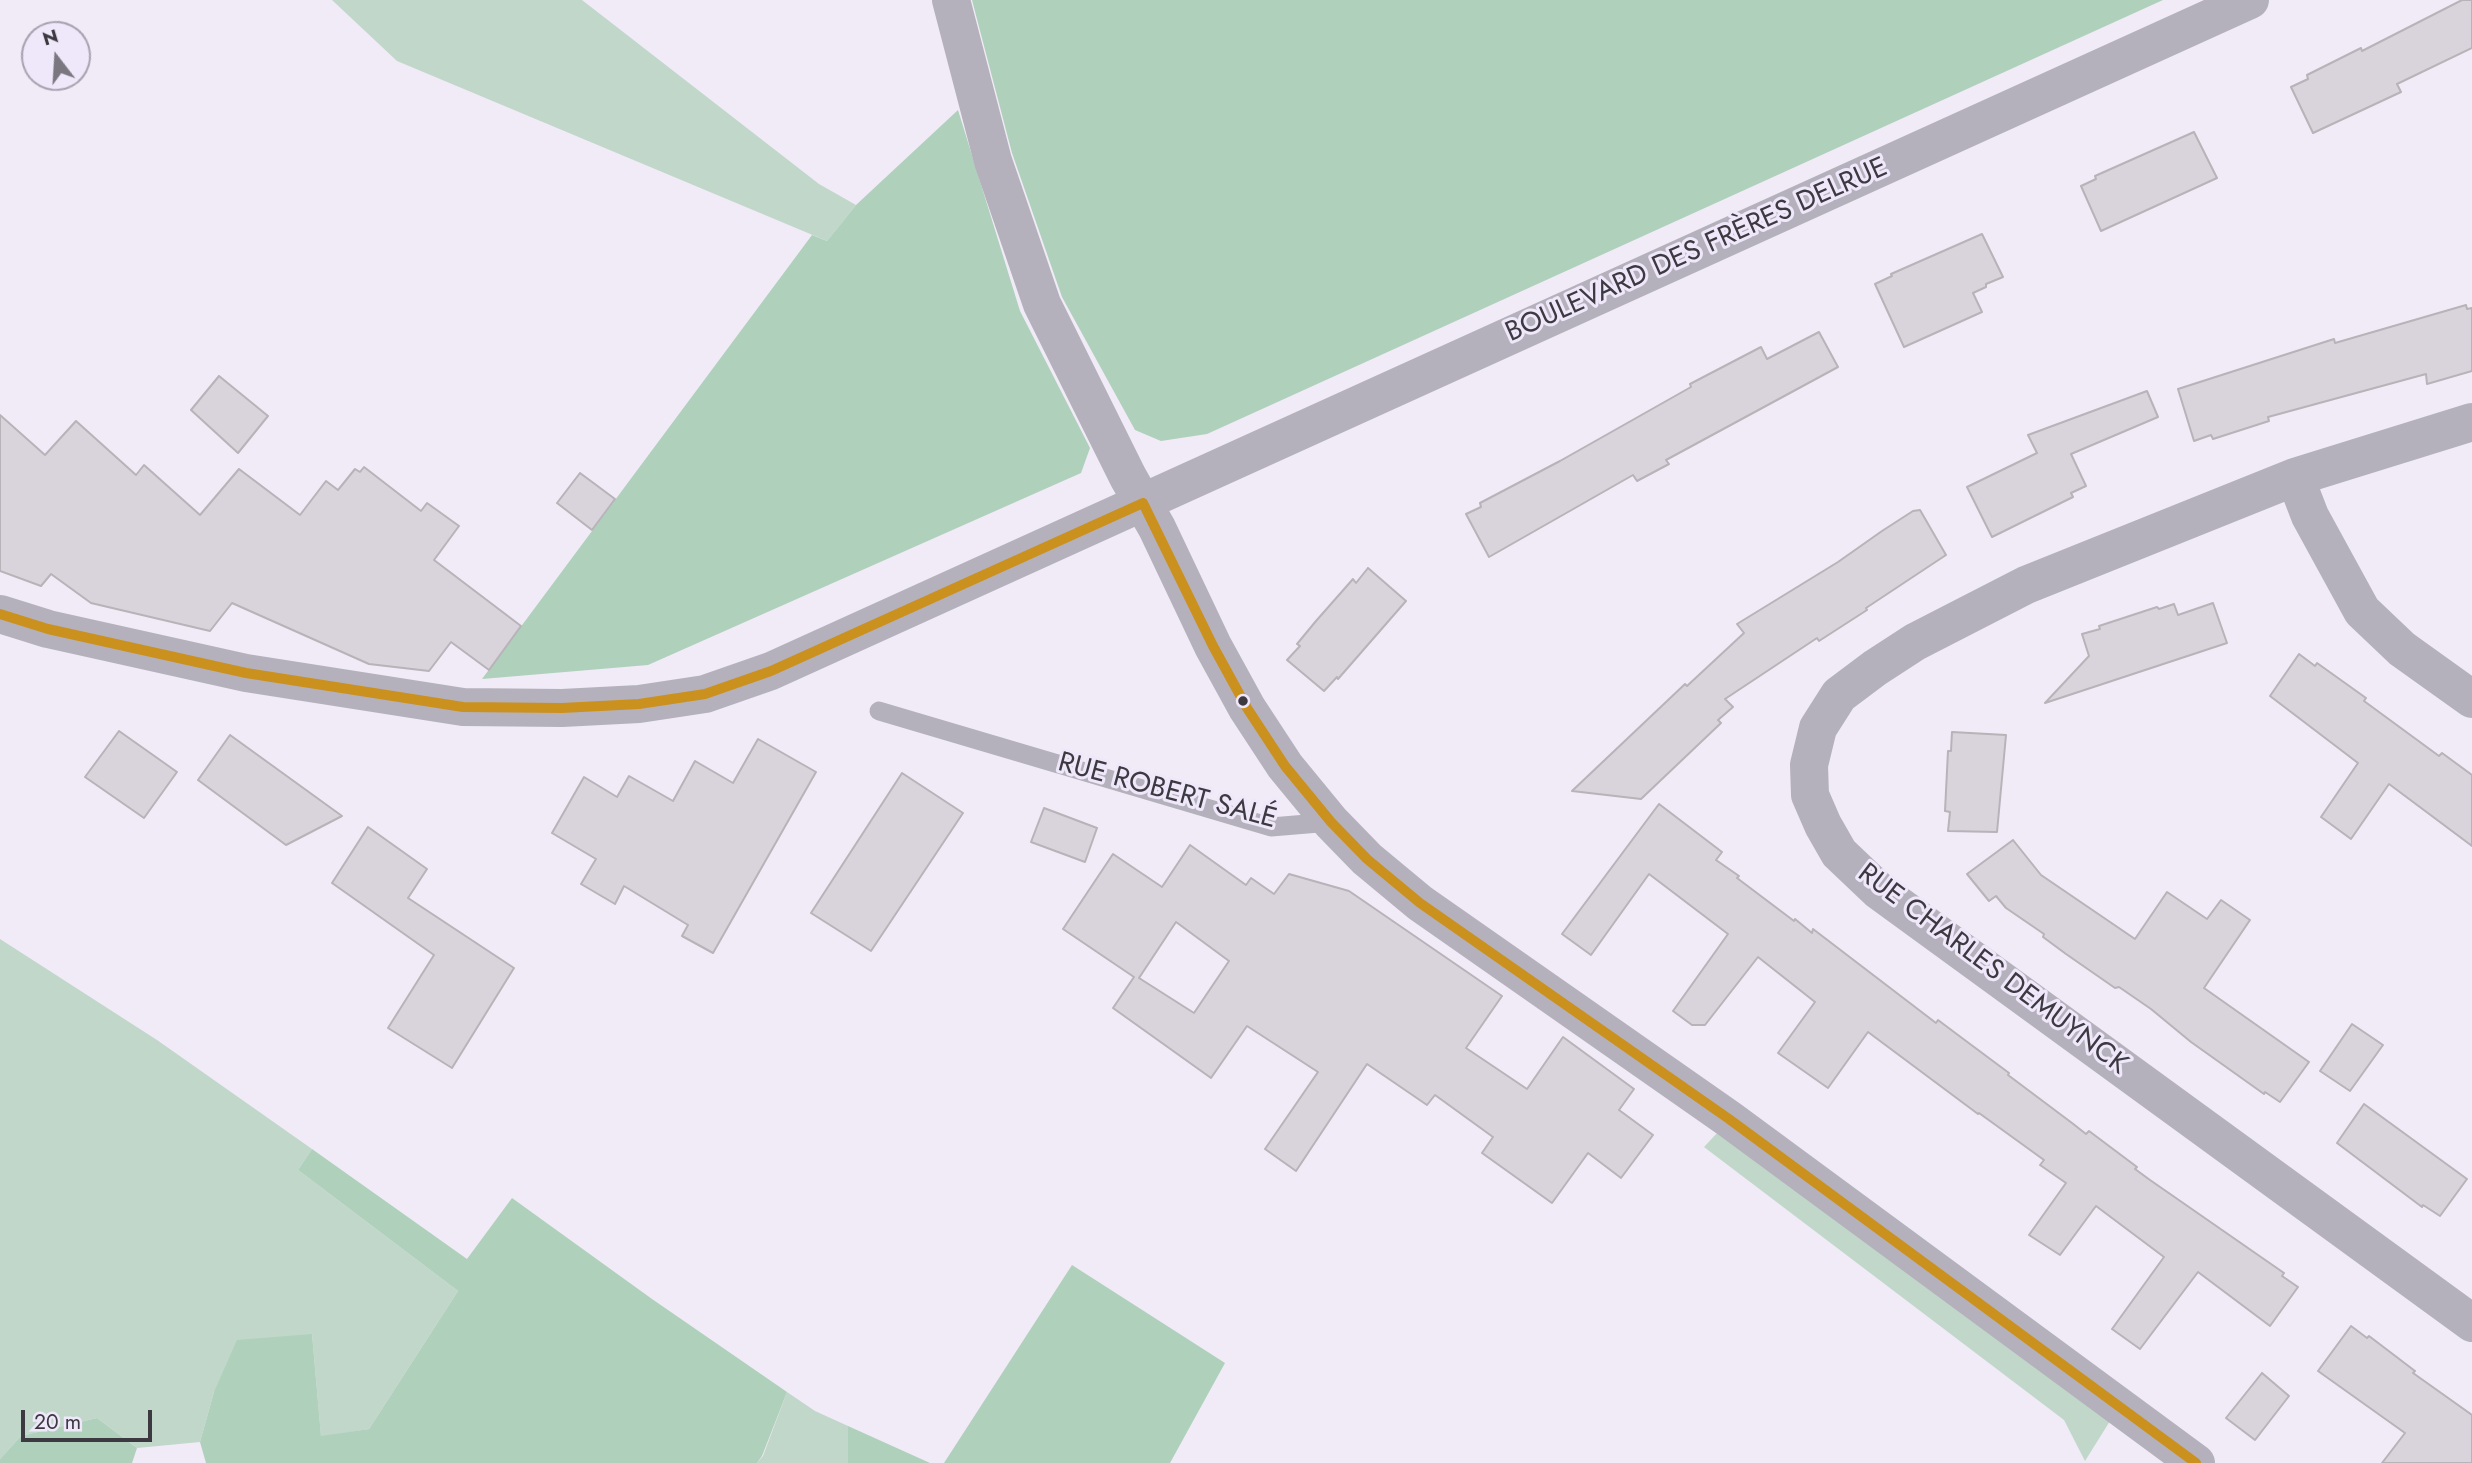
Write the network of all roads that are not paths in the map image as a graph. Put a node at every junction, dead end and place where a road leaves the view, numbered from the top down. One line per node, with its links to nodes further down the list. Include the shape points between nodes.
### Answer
1 (951, 0): 5 (street, RUE ROBERT SALÉ, via 993,161 1042,304)
2 (2250, 0): 5 (street, BOULEVARD DES FRÈRES DELRUE)
3 (2472, 422): 4 (street, RUE CHARLES DEMUYNCK)
4 (2295, 477): 7 (street, via 2310,516 2362,611 2402,649); 10 (street, RUE CHARLES DEMUYNCK, via 2026,585 1915,642 1875,668 1839,695 1818,728 1809,765 1810,795 1839,852 1879,891)
5 (1143, 503): 6 (street, BOULEVARD DES FRÈRES DELRUE, via 771,671 705,694 639,704 463,706 246,673 47,629); 9 (street, RUE ROBERT SALÉ, via 1247,708 1285,766)
6 (0, 614)
7 (2472, 699)
8 (878, 711): 9 (lane, RUE ROBERT SALÉ, via 1271,827)
9 (1331, 822): 11 (street, RUE ROBERT SALÉ, via 1420,902 1740,1127)
10 (2472, 1323)
11 (2196, 1463)

